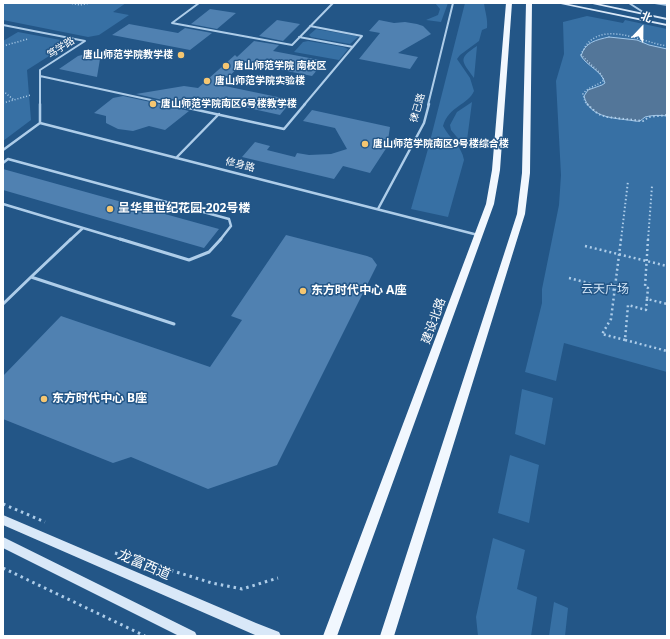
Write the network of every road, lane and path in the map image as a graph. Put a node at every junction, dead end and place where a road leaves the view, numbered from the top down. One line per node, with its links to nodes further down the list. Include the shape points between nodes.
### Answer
1 (68, 3): 2 (path)
2 (91, 3)
3 (199, 3): 19 (lane, via 172,23 292,45)
4 (334, 3): 17 (lane)
5 (453, 3): 37 (lane, 律己路, via 424,123)
6 (509, 3): 39 (main road, 建设北路, via 496,170 490,204)
7 (529, 3): 64 (main road, via 526,173 520,214)
8 (558, 3): 16 (main road)
9 (590, 3): 13 (main road)
10 (629, 3): 13 (lane)
11 (655, 3): 12 (lane)
12 (667, 5)
13 (646, 14): 14 (main road)
14 (667, 19)
15 (3, 25): 18 (lane, 笃学路)
16 (667, 25)
17 (310, 26): 19 (lane); 22 (lane, via 362,36)
18 (38, 32): 21 (path, via 29,39); 23 (lane, 笃学路, via 85,41 40,70)
19 (299, 37): 22 (lane)
20 (667, 46): 29 (path, via 639,37 607,35 585,44 580,55 604,80 588,87 583,94 585,102 598,114 643,121 649,117)
21 (3, 47)
22 (353, 47): 28 (lane, via 284,128)
23 (40, 76): 25 (lane); 28 (lane)
24 (3, 91): 26 (path)
25 (40, 92): 26 (path); 30 (lane)
26 (14, 100): 27 (path)
27 (3, 103)
28 (219, 114): 32 (lane)
29 (667, 115)
30 (40, 123): 31 (lane); 32 (lane, 修身路)
31 (3, 150)
32 (176, 158): 37 (lane, 修身路)
33 (3, 163): 38 (lane, via 8,159 229,219 231,226 212,251 189,260)
34 (628, 181): 41 (path)
35 (652, 186): 42 (path)
36 (3, 204): 38 (lane)
37 (378, 209): 39 (lane, 修身路)
38 (83, 228): 44 (lane)
39 (480, 236): 63 (main road, 建设北路)
40 (585, 246): 41 (path)
41 (620, 255): 42 (path); 46 (path)
42 (647, 261): 43 (path); 47 (path)
43 (667, 266)
44 (32, 277): 48 (lane); 50 (lane)
45 (569, 278): 46 (path)
46 (615, 290): 51 (path, via 611,319 602,334)
47 (647, 299): 49 (path); 51 (path, via 646,310 628,305)
48 (3, 304)
49 (667, 304)
50 (174, 324)
51 (625, 340): 52 (path)
52 (667, 351)
53 (3, 504): 55 (path)
54 (3, 520): 62 (main road, 龙富西道)
55 (47, 523)
56 (3, 542): 61 (main road)
57 (113, 552): 59 (path, via 212,583 242,589)
58 (3, 568): 60 (path)
59 (278, 578)
60 (145, 636)
61 (191, 636)
62 (274, 636)
63 (330, 636)
64 (388, 636)

